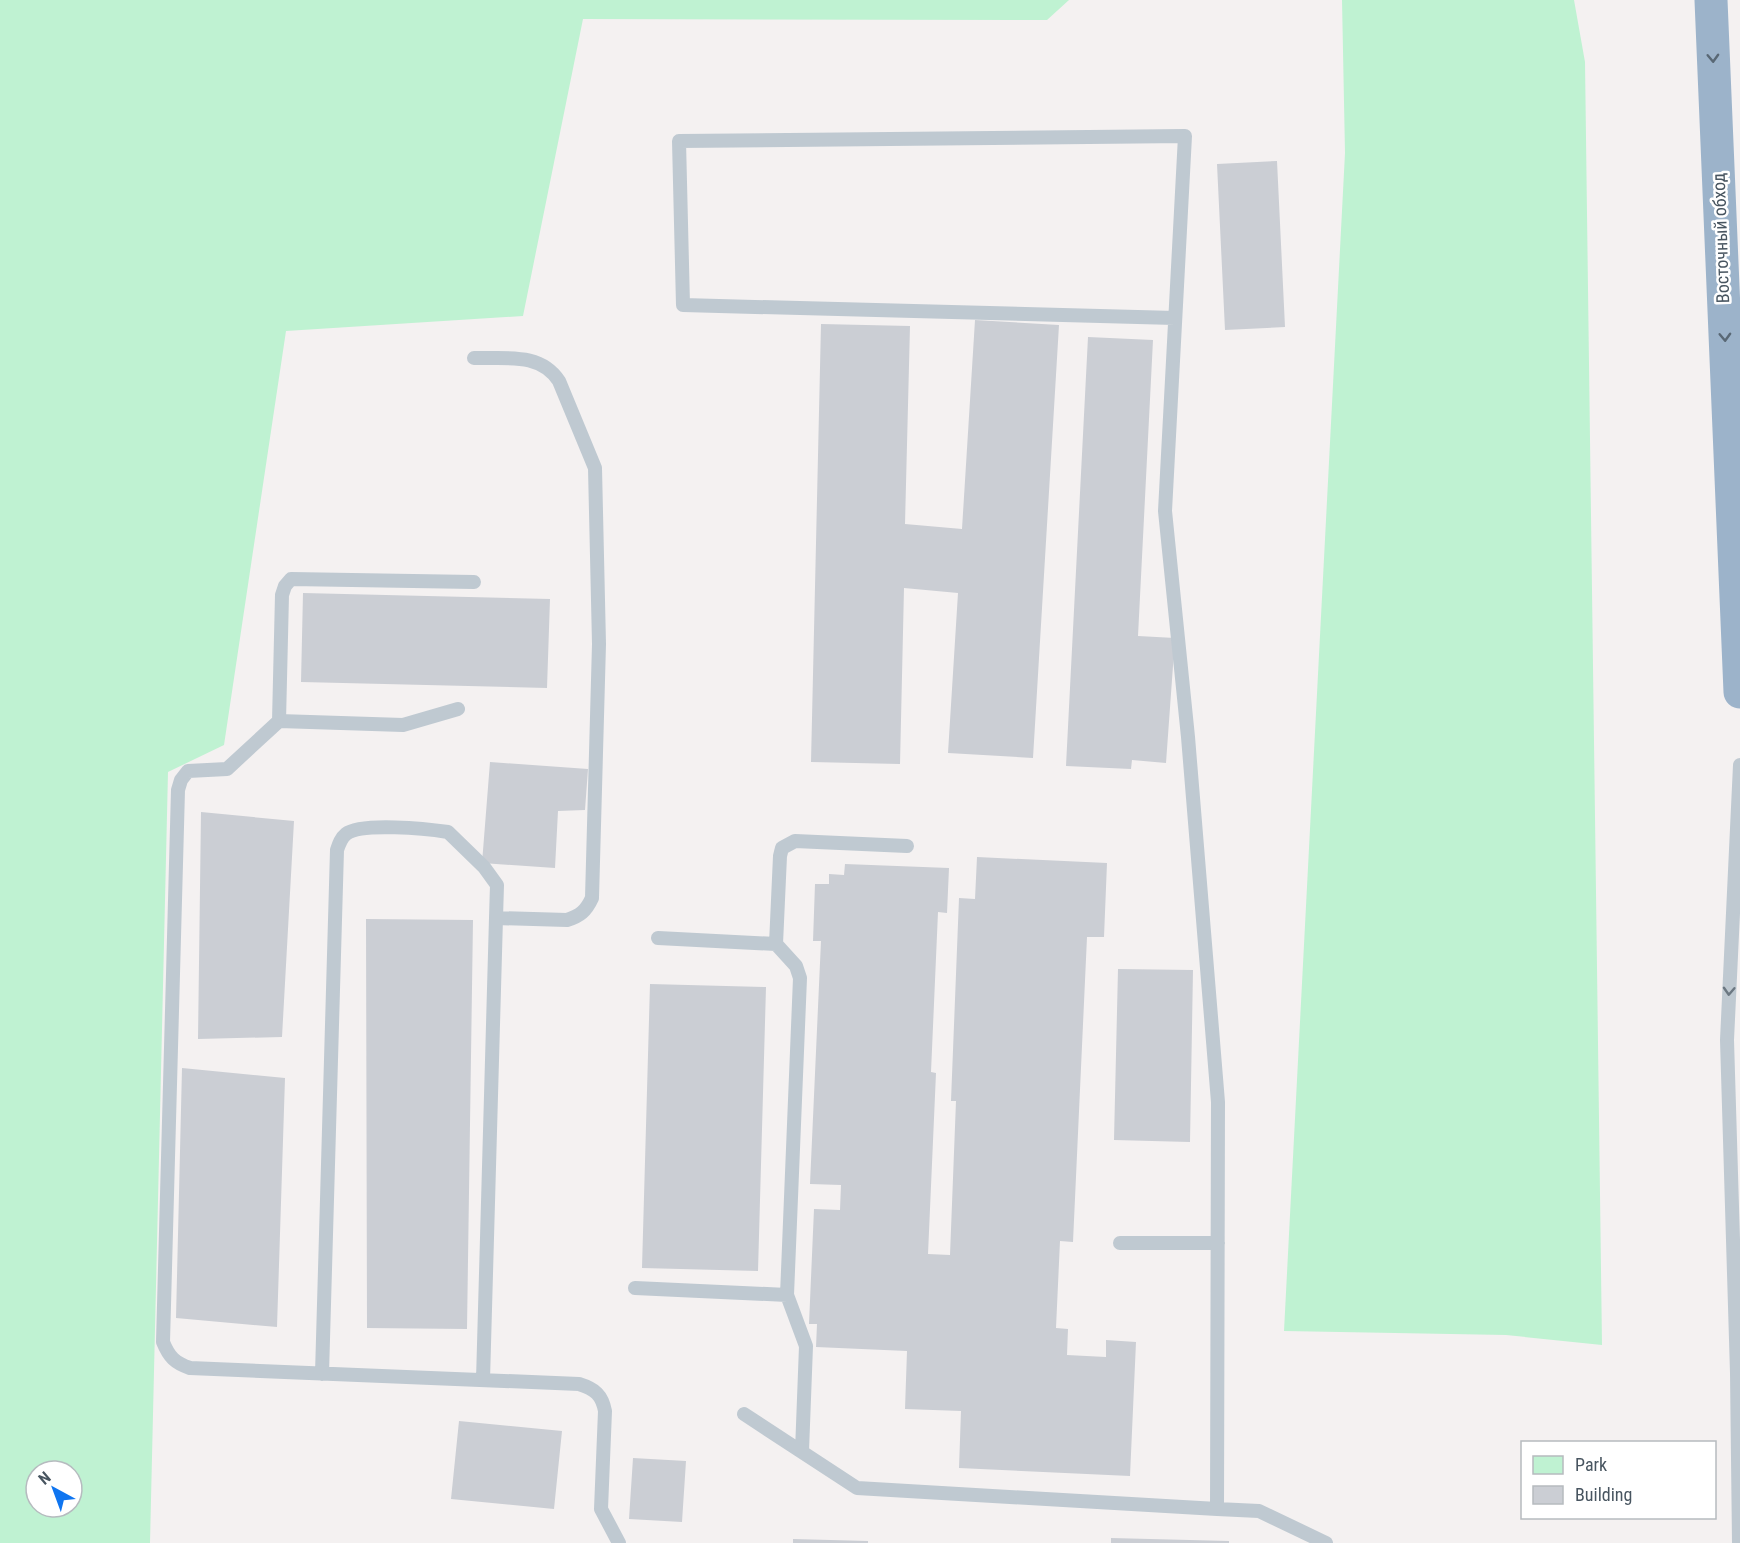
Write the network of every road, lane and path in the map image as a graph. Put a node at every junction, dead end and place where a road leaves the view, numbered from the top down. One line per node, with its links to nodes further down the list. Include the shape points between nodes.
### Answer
1 (1711, 0): 5 (highway, Восточный обход, one-way to 5)
2 (1175, 318): 2 (lane, via 1185,136 679,141 683,305); 14 (lane, via 1165,511 1218,1102)
3 (474, 358): 10 (lane, via 528,359 552,370 595,468 599,644 592,898 578,917 567,920)
4 (474, 582): 7 (lane, via 291,579 282,595)
5 (1740, 692)
6 (458, 709): 7 (lane, via 403,724)
7 (279, 721): 17 (lane, via 227,769 188,771 178,790 163,1342 168,1355 190,1368)
8 (1740, 765): 24 (lane, one-way to 24, via 1727,1040)
9 (907, 846): 12 (lane, via 787,843 780,856)
10 (496, 918): 17 (lane, via 497,885 448,832 363,828 348,832 341,840 337,850); 18 (lane)
11 (658, 939): 12 (lane)
12 (776, 944): 16 (lane, via 796,966 800,990)
13 (1120, 1243): 14 (lane)
14 (1218, 1243): 21 (lane)
15 (635, 1288): 16 (lane)
16 (787, 1295): 20 (lane, via 806,1346)
17 (322, 1374): 18 (lane)
18 (483, 1380): 22 (lane, via 579,1384 593,1388 603,1399 601,1509)
19 (744, 1414): 20 (lane)
20 (802, 1451): 21 (lane, via 857,1488)
21 (1217, 1509): 23 (lane, via 1259,1511)
22 (619, 1543)
23 (1326, 1543)
24 (1739, 1543)

